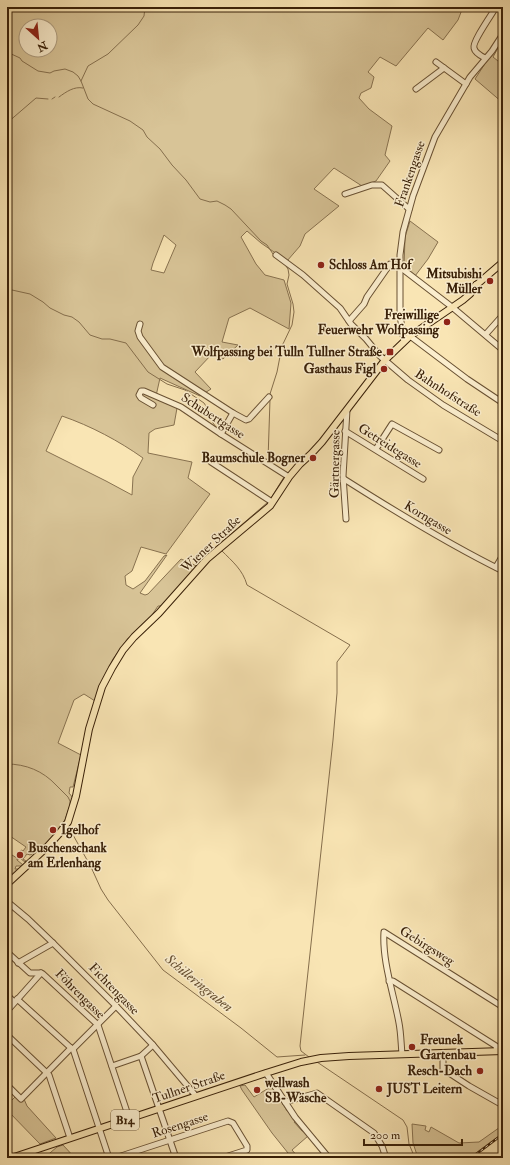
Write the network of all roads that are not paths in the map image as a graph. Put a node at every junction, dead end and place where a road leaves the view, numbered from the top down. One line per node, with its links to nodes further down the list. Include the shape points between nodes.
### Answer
1 (496, 7): 3 (street, via 473,46 476,52)
2 (503, 34): 3 (street, Frankengasse)
3 (485, 58): 6 (street, Frankengasse)
4 (436, 62): 5 (street)
5 (444, 68): 6 (street); 7 (street)
6 (466, 84): 9 (street, Frankengasse, via 435,137)
7 (416, 88)
8 (345, 194): 9 (street, via 372,185 382,185)
9 (409, 209): 12 (street, Frankengasse, via 403,232)
10 (276, 255): 15 (street, Bahnhofstraße, via 340,308)
11 (503, 262): 13 (main road)
12 (400, 266): 13 (street); 15 (street, via 390,264); 19 (street, Frankengasse)
13 (452, 307): 17 (street); 18 (main road)
14 (503, 315): 17 (street)
15 (349, 321): 21 (street, Bahnhofstraße)
16 (140, 324): 26 (street, via 140,337 162,367)
17 (486, 334): 20 (street)
18 (410, 336): 19 (main road); 23 (street)
19 (404, 341): 21 (main road)
20 (503, 350)
21 (385, 360): 25 (main road, Wiener Straße); 29 (street, Bahnhofstraße, via 443,405)
22 (269, 397): 26 (street, via 249,419)
23 (503, 403)
24 (153, 406): 28 (street, Schubertgasse, via 141,398 141,391 181,407)
25 (347, 409): 27 (street, Gärtnergasse); 33 (main road, Wiener Straße, via 322,442)
26 (233, 413): 28 (street)
27 (345, 431): 30 (street, Getreidegasse); 34 (street, Gärtnergasse)
28 (221, 432): 33 (street, Schubertgasse)
29 (503, 441)
30 (376, 449): 31 (street, via 392,424); 35 (street, Getreidegasse)
31 (439, 450)
32 (211, 462): 36 (street)
33 (287, 479): 36 (main road, Wiener Straße)
34 (344, 479): 37 (street, Gärtnergasse); 39 (street, Korngasse, via 417,525)
35 (423, 479)
36 (270, 501): 41 (main road, Wiener Straße, via 261,513 201,565 128,644 102,687 89,730 76,796 68,822 47,847)
37 (346, 519)
38 (503, 555): 39 (street)
39 (496, 567): 40 (street, Korngasse)
40 (503, 571)
41 (7, 884)
42 (10, 904): 43 (street, Fichtengasse)
43 (53, 943): 45 (street); 50 (street, Fichtengasse)
44 (7, 952): 45 (street, Föhrengasse)
45 (18, 963): 46 (street, Föhrengasse, via 30,973)
46 (41, 973): 49 (street); 53 (street, Föhrengasse)
47 (390, 981): 51 (street, Gebirgsweg, via 384,932); 57 (street, via 496,1046); 59 (street, Gebirgsweg, via 400,1024)
48 (7, 996): 49 (street)
49 (16, 1000): 52 (street); 56 (street)
50 (116, 1006): 53 (street); 55 (street, Fichtengasse)
51 (503, 1007)
52 (7, 1011)
53 (98, 1025): 56 (street); 61 (street, Föhrengasse)
54 (7, 1035): 62 (street)
55 (153, 1045): 60 (street); 65 (street, Fichtengasse)
56 (72, 1049): 62 (street); 70 (street)
57 (500, 1051): 58 (main road, B14)
58 (443, 1052): 59 (main road, B14); 66 (street, via 443,1069 499,1103)
59 (402, 1054): 63 (main road, Tullner Straße / B14, via 318,1058)
60 (141, 1056): 61 (street); 68 (street)
61 (112, 1066): 69 (street, Föhrengasse)
62 (47, 1073): 64 (street, via 21,1099); 71 (street)
63 (266, 1073): 65 (main road, Tullner Straße / B14); 67 (street)
64 (7, 1085)
65 (196, 1096): 68 (main road, Tullner Straße / B14)
66 (503, 1097)
67 (285, 1102): 78 (street); 79 (street, via 317,1093 374,1133)
68 (159, 1108): 69 (main road, Tullner Straße / B14); 72 (street)
69 (129, 1118): 70 (main road, Tullner Straße / B14)
70 (100, 1128): 71 (main road, Tullner Straße / B14); 74 (street)
71 (70, 1138): 73 (main road, Tullner Straße / B14)
72 (170, 1140): 75 (street, Rosengasse); 76 (street); 77 (street, Rosengasse, via 228,1121 248,1146 247,1150)
73 (10, 1158)
74 (109, 1158)
75 (116, 1158)
76 (176, 1158)
77 (222, 1158)
78 (329, 1158)
79 (386, 1158)

